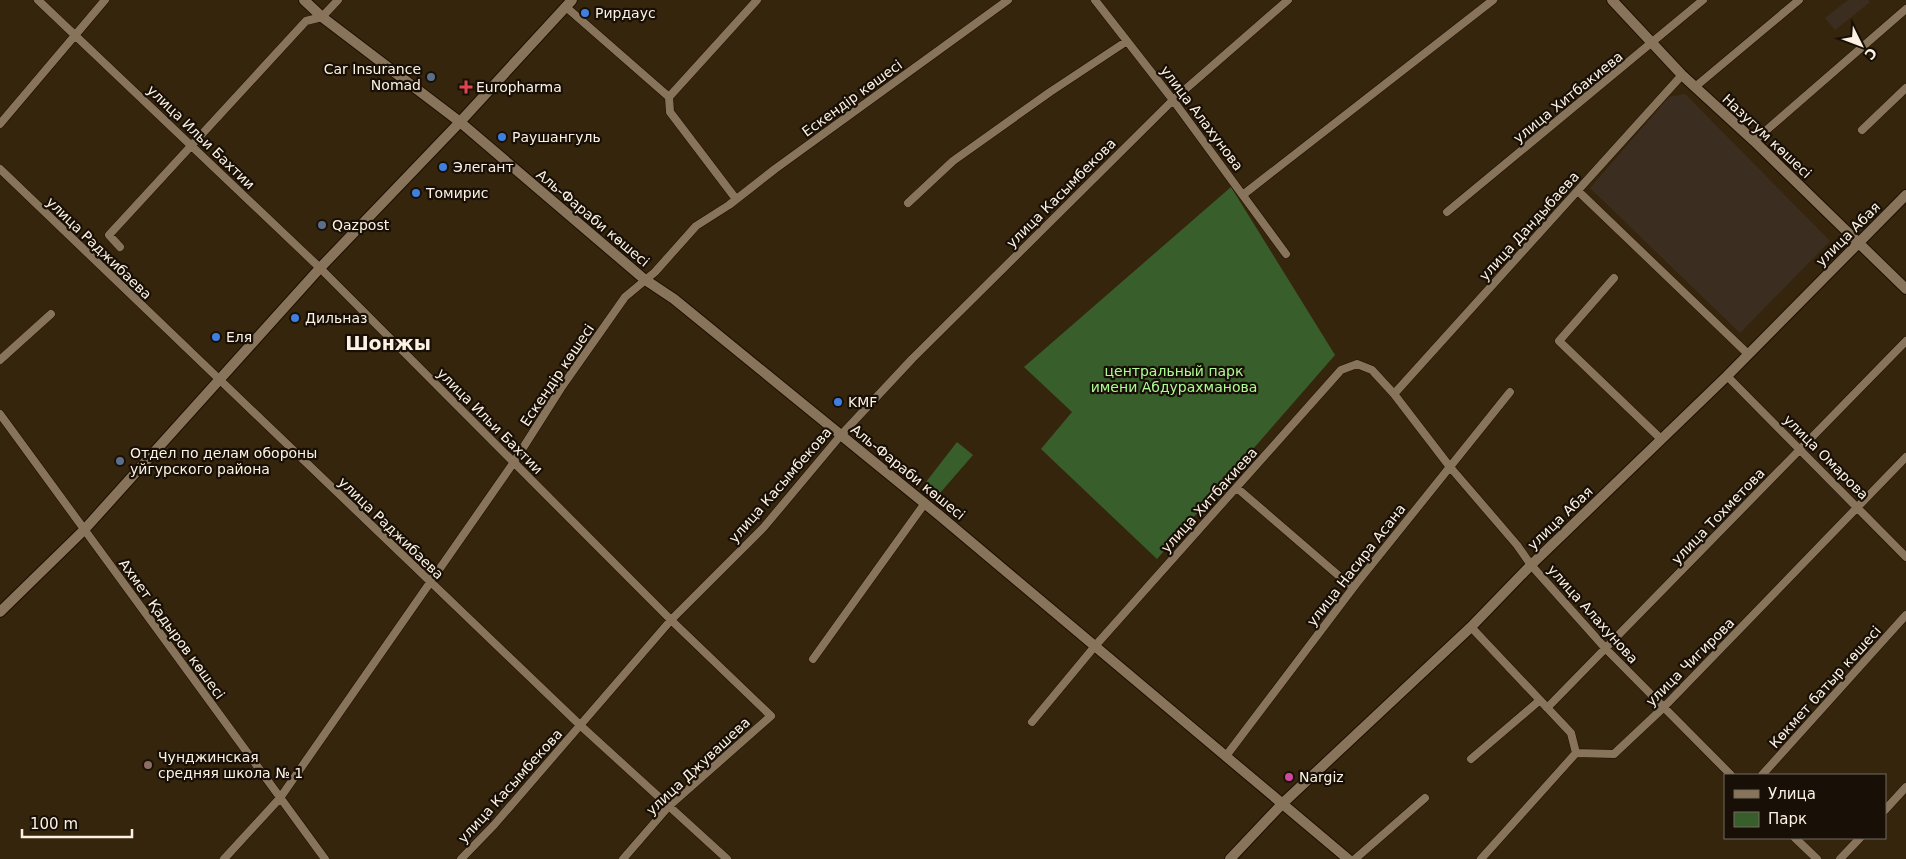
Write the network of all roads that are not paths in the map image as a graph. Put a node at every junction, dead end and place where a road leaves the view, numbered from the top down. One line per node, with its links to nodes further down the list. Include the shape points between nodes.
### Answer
1 (38, 0): 16 (street, улица Ильи Бахтии)
2 (105, 0): 16 (street)
3 (304, 0): 15 (street, Аль-Фараби көшесі)
4 (338, 0): 15 (street)
5 (757, 0): 22 (street)
6 (1008, 0): 33 (street, Ескендір көшесі)
7 (1095, 0): 17 (street, улица Алахунова)
8 (1288, 0): 23 (street, улица Касымбекова)
9 (1494, 0): 31 (street)
10 (1612, 0): 18 (street, Назугум көшесі)
11 (1703, 0): 18 (street, улица Хитбакиева)
12 (1799, 0): 20 (street)
13 (569, 3): 22 (street); 24 (street)
14 (1906, 9): 27 (street)
15 (322, 17): 24 (street, Аль-Фараби көшесі); 28 (street, via 306,21)
16 (75, 35): 25 (street); 28 (street, улица Ильи Бахтии)
17 (1126, 42): 23 (street, улица Алахунова); 34 (street, via 953,161)
18 (1653, 43): 19 (street, Назугум көшесі); 35 (street, улица Хитбакиева)
19 (1682, 75): 20 (street, Назугум көшесі); 30 (street, улица Дандыбаева)
20 (1695, 87): 27 (street, Назугум көшесі)
21 (1906, 88): 26 (street)
22 (669, 97): 33 (street, via 670,112)
23 (1173, 100): 31 (street, улица Алахунова); 53 (street, улица Касымбекова, via 912,358)
24 (460, 122): 39 (street); 41 (street, Аль-Фараби көшесі)
25 (0, 124)
26 (1862, 130)
27 (1754, 141): 36 (street, Назугум көшесі)
28 (191, 145): 37 (street, via 109,235); 39 (street, улица Ильи Бахтии)
29 (0, 169): 49 (street, улица Раджибаева)
30 (1578, 191): 45 (street); 51 (street, улица Дандыбаева)
31 (1244, 194): 38 (street, улица Алахунова)
32 (1906, 195): 36 (street, улица Абая)
33 (736, 200): 41 (street, Ескендір көшесі, via 696,226 655,272)
34 (908, 203)
35 (1447, 212)
36 (1858, 242): 42 (street, Назугум көшесі); 45 (street, улица Абая)
37 (120, 247)
38 (1286, 254)
39 (320, 268): 49 (street); 57 (street, улица Ильи Бахтии)
40 (1614, 278): 54 (street, via 1559,341)
41 (644, 279): 53 (street, Аль-Фараби көшесі, via 674,299); 57 (street, Ескендір көшесі, via 620,305)
42 (1906, 288)
43 (51, 314): 46 (street)
44 (1906, 341): 55 (street, улица Тохметова)
45 (1748, 354): 48 (street, улица Абая)
46 (0, 360)
47 (1341, 370): 51 (street, улица Алахунова, via 1357,364 1372,370); 59 (street, улица Хитбакиева)
48 (1727, 376): 54 (street, улица Абая); 55 (street, улица Омарова)
49 (219, 380): 62 (street); 65 (street, улица Раджибаева)
50 (1510, 392): 58 (street, улица Насира Асана)
51 (1394, 394): 58 (street, улица Алахунова)
52 (0, 414): 62 (street, Ахмет Қадыров көшесі)
53 (841, 435): 60 (street, Аль-Фараби көшесі); 69 (street, улица Касымбекова, via 764,527)
54 (1661, 439): 64 (street, улица Абая)
55 (1800, 449): 61 (street, улица Омарова); 72 (street, улица Тохметова)
56 (1906, 457): 61 (street, улица Чигирова)
57 (514, 462): 65 (street, Ескендір көшесі); 69 (street, улица Ильи Бахтии)
58 (1450, 467): 64 (street, улица Алахунова); 66 (street, улица Насира Асана)
59 (1236, 488): 66 (street); 71 (street, улица Хитбакиева)
60 (924, 503): 71 (street, Аль-Фараби көшесі); 73 (street)
61 (1858, 508): 63 (street, улица Омарова); 76 (street, улица Чигирова)
62 (84, 530): 67 (street); 86 (street, Ахмет Қадыров көшесі)
63 (1906, 557)
64 (1531, 565): 70 (street, улица Абая); 72 (street, улица Алахунова)
65 (429, 581): 79 (street, улица Раджибаева); 86 (street, Ескендір көшесі)
66 (1352, 588): 81 (street, улица Насира Асана)
67 (0, 612)
68 (1906, 614): 84 (street, Көкмет батыр көшесі)
69 (671, 620): 77 (street, улица Ильи Бахтии); 79 (street, улица Касымбекова)
70 (1471, 627): 74 (street); 88 (street, улица Абая)
71 (1096, 646): 78 (street, улица Хитбакиева); 81 (street, Аль-Фараби көшесі)
72 (1606, 649): 75 (street, улица Тохметова); 76 (street, улица Алахунова)
73 (813, 659)
74 (1540, 700): 75 (street); 82 (street)
75 (1547, 708): 80 (street, via 1571,733)
76 (1663, 708): 80 (street, улица Чигирова, via 1614,754); 83 (street, улица Алахунова)
77 (771, 716): 89 (street, улица Джувашева)
78 (1032, 722)
79 (581, 726): 89 (street, улица Раджибаева); 95 (street, улица Касымбекова)
80 (1576, 753): 101 (street)
81 (1226, 756): 88 (street, Аль-Фараби көшесі)
82 (1471, 759)
83 (1730, 774)
84 (1763, 774)
85 (1906, 787): 90 (street)
86 (280, 798): 93 (street, Ескендір көшесі); 94 (street, Ахмет Қадыров көшесі)
87 (1425, 798): 100 (street)
88 (1282, 804): 98 (street, улица Абая); 99 (street, Аль-Фараби көшесі)
89 (669, 806): 96 (street, улица Джувашева); 97 (street, улица Раджибаева)
90 (1886, 809)
91 (1796, 839): 102 (street)
92 (1859, 839): 103 (street)
93 (224, 859)
94 (325, 859)
95 (461, 859)
96 (623, 859)
97 (727, 859)
98 (1230, 859)
99 (1348, 859)
100 (1355, 859)
101 (1481, 859)
102 (1817, 859)
103 (1840, 859)

